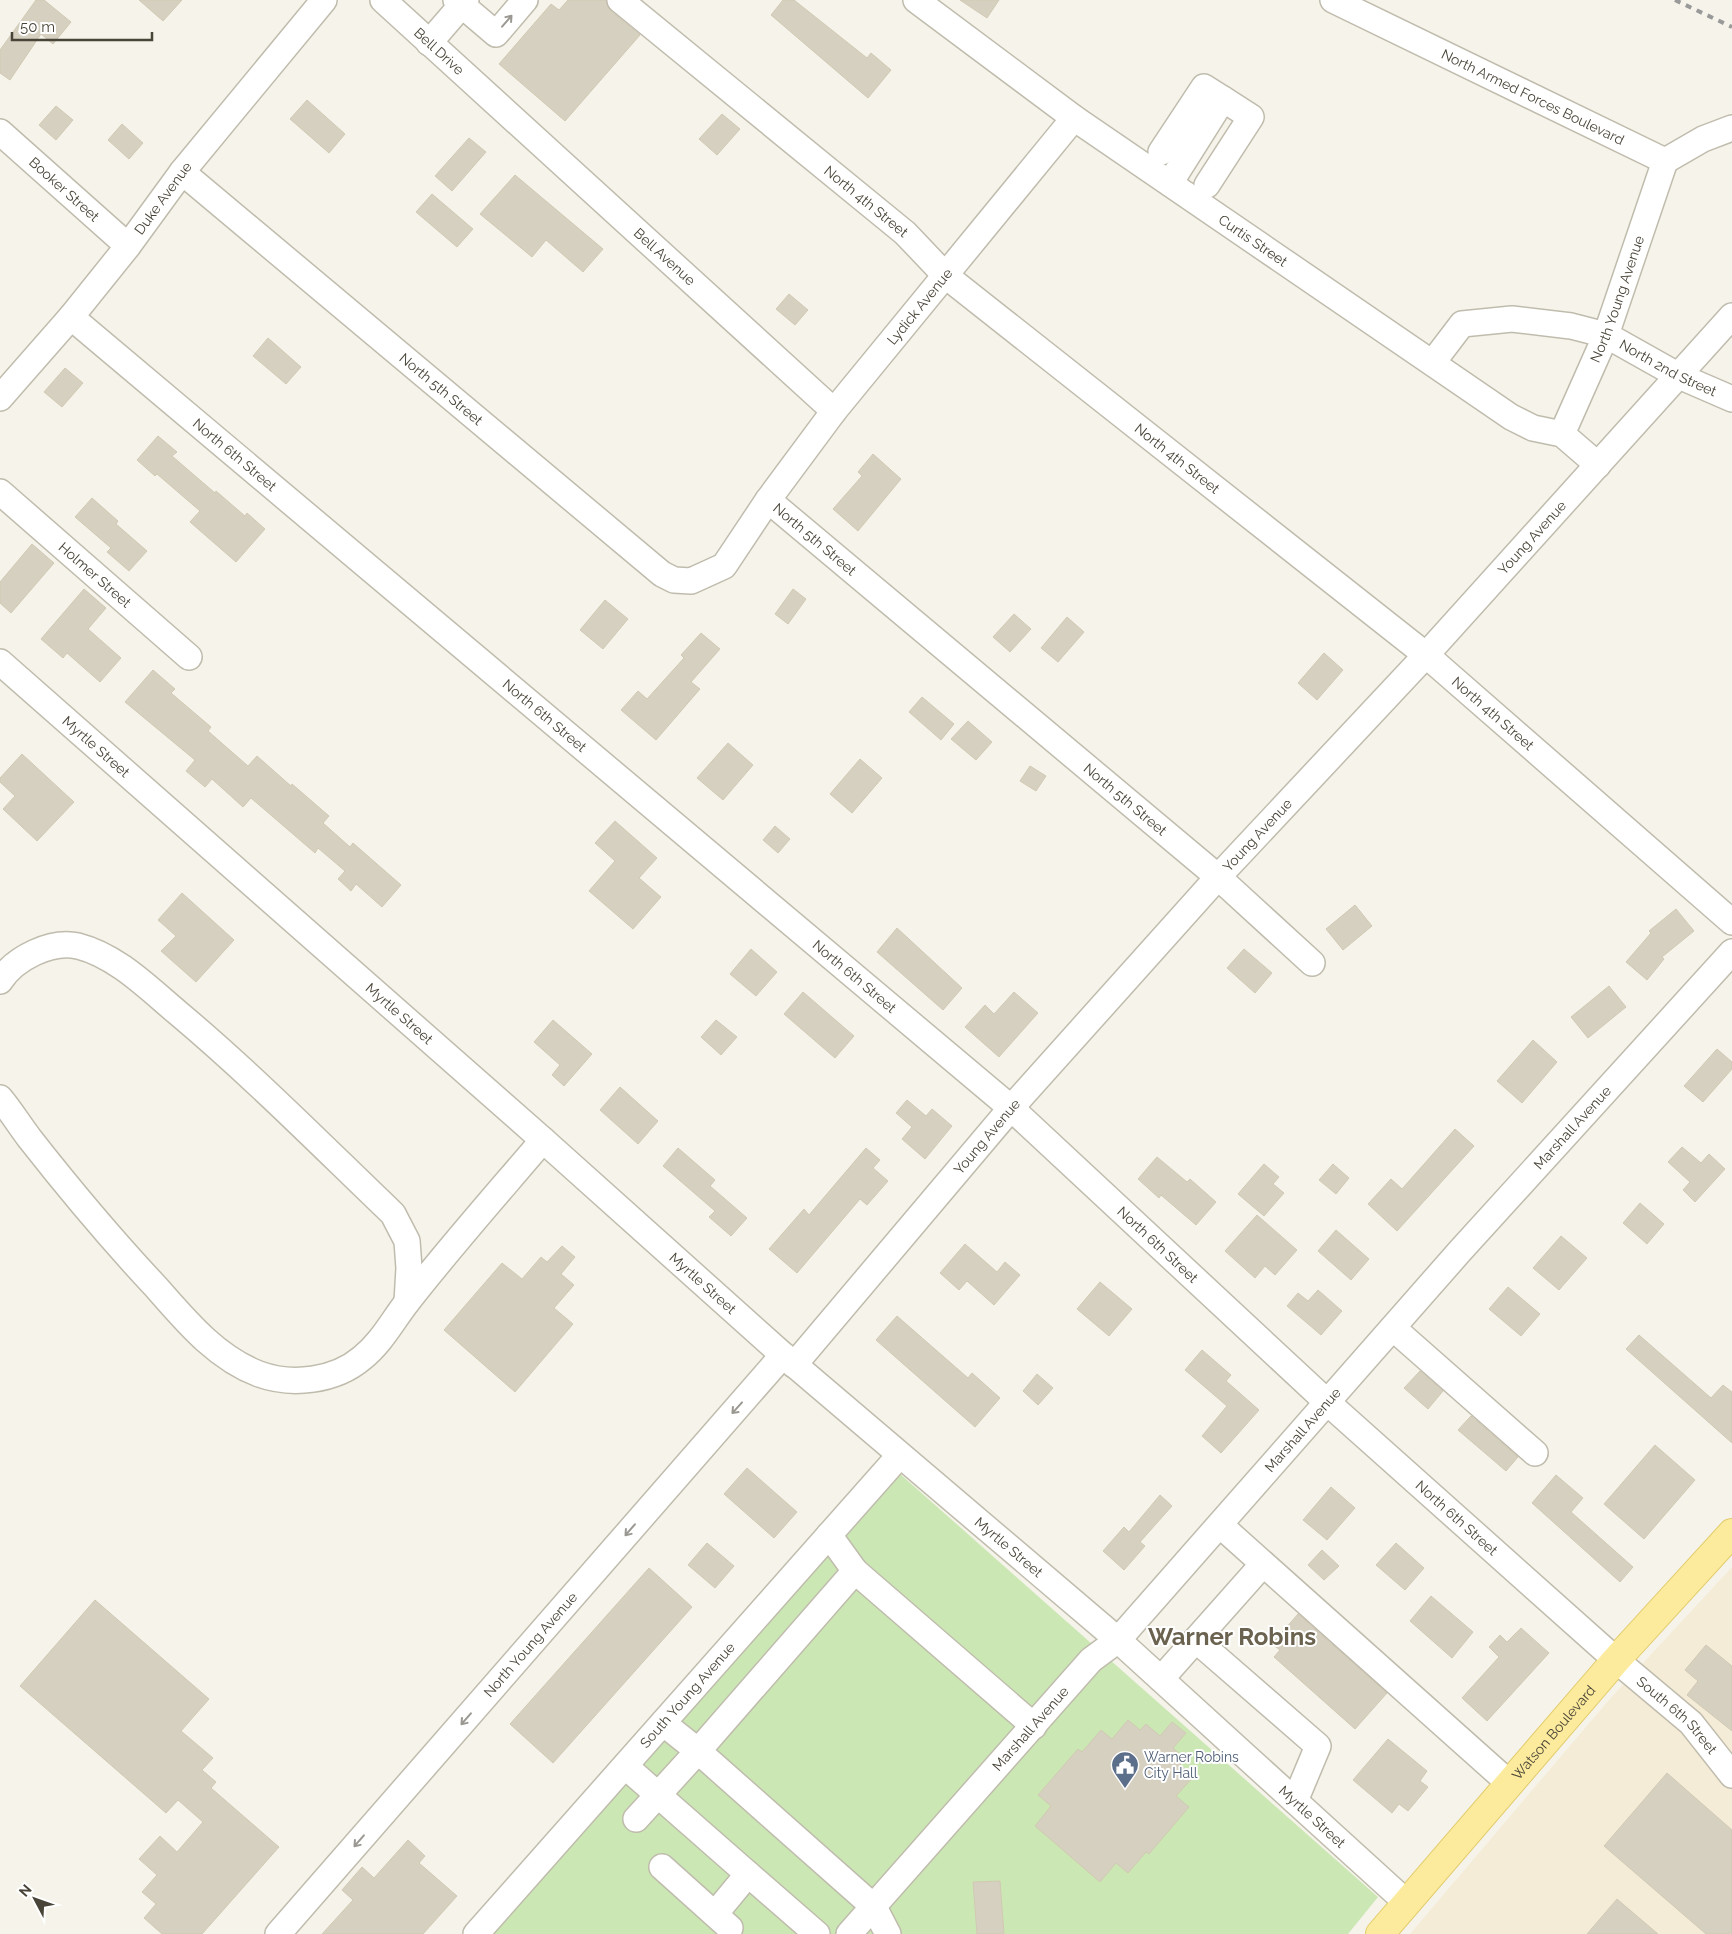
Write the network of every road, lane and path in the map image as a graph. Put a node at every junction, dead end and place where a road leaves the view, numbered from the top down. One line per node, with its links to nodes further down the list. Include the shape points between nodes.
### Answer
1 (324, 0): 16 (street, Duke Avenue)
2 (382, 0): 8 (street, Bell Drive)
3 (526, 0): 6 (street, one-way to 3, via 496,34)
4 (620, 0): 20 (street, North 4th Street, via 905,233)
5 (1334, 0): 15 (street, North Armed Forces Boulevard)
6 (461, 2): 8 (street)
7 (931, 4): 11 (street, Curtis Street)
8 (429, 42): 10 (street, Bell Drive)
9 (1223, 99): 14 (street, via 1204,87); 17 (street); 18 (street, via 1251,116)
10 (496, 104): 28 (street, Bell Avenue)
11 (1074, 118): 17 (street, Curtis Street); 20 (street, Lydick Avenue)
12 (1732, 128): 15 (street, via 1703,139)
13 (0, 132): 19 (street, Booker Street)
14 (1161, 152)
15 (1666, 162): 23 (street, North Young Avenue)
16 (182, 172): 19 (street, Duke Avenue); 32 (street, North 5th Street, via 662,574 674,580 691,581 724,566)
17 (1170, 183): 24 (street, Curtis Street)
18 (1207, 185)
19 (128, 246): 22 (street, Duke Avenue)
20 (946, 276): 28 (street, Lydick Avenue); 33 (street, North 4th Street)
21 (1732, 316): 25 (street, Young Avenue)
22 (71, 317): 26 (street, Duke Avenue); 42 (street, North 6th Street)
23 (1606, 335): 24 (street, North 2nd Street, via 1571,326 1512,319 1462,324); 25 (street, North 2nd Street); 29 (street, North Young Avenue)
24 (1433, 362): 29 (street, Curtis Street, via 1518,421)
25 (1679, 376): 27 (street, North 2nd Street); 30 (street, Young Avenue)
26 (0, 398)
27 (1732, 399)
28 (834, 411): 32 (street, Lydick Avenue)
29 (1562, 434): 30 (street, Curtis Street)
30 (1598, 465): 33 (street, Young Avenue)
31 (0, 492): 34 (street, Holmer Street)
32 (768, 500): 36 (street, North 5th Street)
33 (1426, 655): 36 (street, Young Avenue); 37 (street, North 4th Street)
34 (189, 657)
35 (0, 662): 43 (street, Myrtle Street)
36 (1218, 877): 39 (street, North 5th Street); 42 (street, Young Avenue)
37 (1732, 922)
38 (1732, 952): 45 (street, Marshall Avenue, via 1466,1243)
39 (1312, 963)
40 (0, 981): 44 (street, via 5,973 34,953 55,944 96,952 132,974 225,1053 393,1214 407,1241)
41 (0, 1098): 44 (street, via 60,1175 189,1324 210,1344 258,1374 284,1381 339,1372 362,1359 384,1337)
42 (1011, 1108): 46 (street, Young Avenue); 47 (street, North 6th Street)
43 (543, 1140): 44 (street); 46 (street, Myrtle Street)
44 (407, 1302)
45 (1393, 1328): 47 (street, Marshall Avenue); 48 (street)
46 (788, 1360): 49 (street, Myrtle Street); 72 (street, North Young Avenue, one-way to 72)
47 (1328, 1403): 50 (street, Marshall Avenue); 57 (street, North 6th Street)
48 (1536, 1453)
49 (899, 1456): 52 (street, South Young Avenue); 55 (street, Myrtle Street)
50 (1220, 1525): 53 (street); 55 (street, Marshall Avenue)
51 (1732, 1534): 57 (main road, Watson Boulevard)
52 (829, 1535): 54 (street); 59 (street, South Young Avenue)
53 (1263, 1564): 56 (street); 64 (street)
54 (855, 1571): 60 (street); 61 (street)
55 (1118, 1640): 58 (street, Myrtle Street); 60 (street, Marshall Avenue, via 1091,1660)
56 (1196, 1640): 58 (street); 66 (street, via 1318,1746)
57 (1616, 1660): 63 (street, South 6th Street, via 1691,1723); 64 (main road, Watson Boulevard)
58 (1161, 1680): 66 (street, Myrtle Street)
59 (663, 1723): 61 (street); 62 (street, South Young Avenue)
60 (1034, 1726): 71 (street, Marshall Avenue)
61 (698, 1751): 65 (street); 71 (street)
62 (625, 1766): 65 (street); 73 (street, South Young Avenue)
63 (1732, 1775)
64 (1509, 1783): 70 (main road, Watson Boulevard)
65 (658, 1795): 67 (street); 69 (street)
66 (1295, 1802): 70 (street, Myrtle Street)
67 (636, 1819)
68 (662, 1867): 69 (street, via 722,1921)
69 (748, 1874): 74 (street)
70 (1406, 1902): 77 (main road, Watson Boulevard)
71 (874, 1907): 75 (street, Marshall Avenue); 76 (street)
72 (278, 1934)
73 (476, 1934)
74 (817, 1934)
75 (850, 1934)
76 (888, 1934)
77 (1380, 1934)

